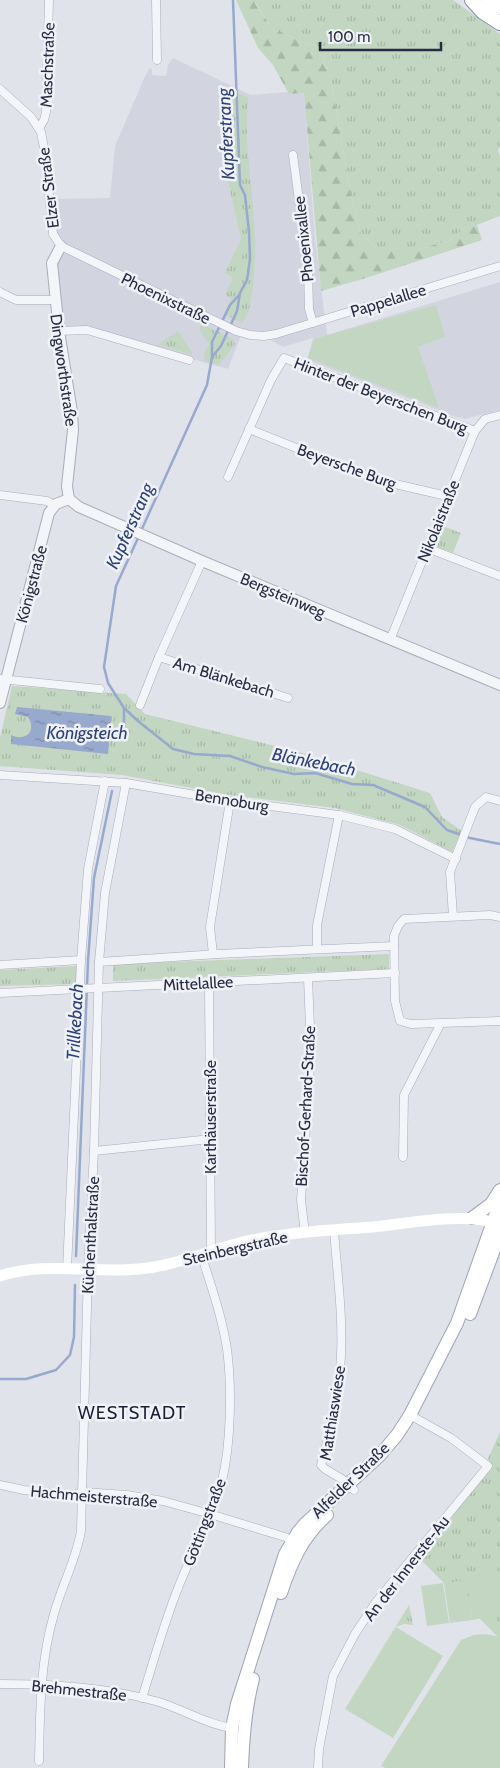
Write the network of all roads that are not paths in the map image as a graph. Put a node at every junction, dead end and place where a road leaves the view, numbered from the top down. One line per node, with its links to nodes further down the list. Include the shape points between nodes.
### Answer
1 (49, 0): 9 (street, Maschstraße, via 46,112)
2 (156, 0): 7 (street)
3 (472, 0): 6 (highway)
4 (489, 0): 5 (highway)
5 (500, 7)
6 (500, 23)
7 (157, 60)
8 (0, 89): 9 (street, Elzer Straße, via 31,117)
9 (38, 128): 11 (street, Elzer Straße, via 44,148 53,234)
10 (293, 155): 15 (street, Phoenixallee)
11 (61, 246): 14 (street, Elzer Straße, via 52,263); 17 (street, Phoenixstraße, via 236,331 250,335)
12 (500, 266): 15 (street, Pappelallee)
13 (0, 292): 14 (street, via 16,300)
14 (55, 300): 16 (street, Dingworthstraße)
15 (313, 323): 17 (street, Pappelallee)
16 (59, 331): 18 (street, via 87,330); 25 (street, Dingworthstraße, via 72,412)
17 (276, 334)
18 (189, 360)
19 (500, 415): 21 (street, Nikolaistraße, via 485,419)
20 (249, 429): 21 (street, Hinter der Beyerschen Burg, via 284,358); 22 (street); 24 (street, Beyersche Burg, via 356,472)
21 (475, 432): 24 (street, Nikolaistraße)
22 (228, 477)
23 (0, 495): 26 (street, via 47,501)
24 (447, 496): 27 (street, Nikolaistraße)
25 (69, 499): 26 (street); 28 (street, Bergsteinweg, via 76,506)
26 (54, 505): 32 (street, Königstraße, via 49,513)
27 (427, 548): 29 (street); 30 (street, Nikolaistraße)
28 (202, 561): 30 (street, Bergsteinweg); 31 (street, Am Blänkebach)
29 (500, 576)
30 (390, 640): 33 (street, Bergsteinweg)
31 (159, 657): 35 (street, Am Blänkebach); 37 (street, Am Blänkebach)
32 (3, 679): 34 (street); 36 (street, Königstraße)
33 (500, 686)
34 (100, 689)
35 (288, 698)
36 (0, 703)
37 (140, 705)
38 (0, 775): 39 (street, Bennoburg)
39 (105, 781): 40 (street, Bennoburg); 50 (street, Küchenthalstraße, via 88,869)
40 (126, 783): 41 (street, Bennoburg); 51 (street, Küchenthalstraße, via 105,893)
41 (230, 801): 43 (street, Bennoburg); 49 (street, via 210,927)
42 (500, 801): 44 (street, via 486,798 475,807)
43 (339, 815): 44 (street, Bennoburg, via 395,829); 48 (street, via 317,925)
44 (456, 859): 45 (street, via 450,872)
45 (453, 916): 46 (street, via 490,915); 47 (street, via 404,919 394,936)
46 (500, 918)
47 (394, 946): 48 (street, Mittelallee); 53 (street)
48 (317, 949): 49 (street, Mittelallee)
49 (212, 954): 51 (street, Mittelallee)
50 (81, 960): 52 (street); 56 (street, Küchenthalstraße)
51 (98, 962): 57 (street, Küchenthalstraße)
52 (0, 965)
53 (395, 973): 54 (street, Mittelallee); 60 (street, via 395,1001 400,1021)
54 (308, 978): 55 (street, Mittelallee); 69 (street, Bischof-Gerhard-Straße, via 311,1051 301,1200)
55 (209, 983): 57 (street, Mittelallee); 61 (street, Karthäuserstraße)
56 (80, 988): 57 (street, Mittelallee); 58 (street, Mittelallee); 72 (street, Küchenthalstraße)
57 (99, 988): 62 (street, Küchenthalstraße)
58 (0, 993)
59 (500, 1021): 60 (street)
60 (441, 1023): 63 (street, via 404,1094)
61 (211, 1139): 62 (street); 71 (street, Karthäuserstraße)
62 (94, 1151): 73 (street, Küchenthalstraße)
63 (403, 1157)
64 (500, 1190): 66 (main road, via 491,1204)
65 (500, 1202): 67 (main road, Alfelder Straße)
66 (472, 1218): 67 (main road, Steinbergstraße); 68 (main road, Steinbergstraße)
67 (496, 1223): 75 (main road, Alfelder Straße, via 457,1323)
68 (334, 1230): 69 (main road, Steinbergstraße); 77 (street, Matthiaswiese, via 341,1356 336,1406 321,1465)
69 (305, 1233): 71 (main road, Steinbergstraße, via 253,1240)
70 (500, 1234): 75 (main road, Alfelder Straße, via 464,1327)
71 (206, 1252): 73 (main road, Steinbergstraße, via 155,1267); 79 (street, Göttingstraße, via 227,1348 229,1385 226,1459 222,1483)
72 (67, 1269): 73 (main road, Steinbergstraße); 74 (main road, Steinbergstraße, via 28,1270)
73 (88, 1270): 78 (street, Küchenthalstraße)
74 (0, 1276)
75 (413, 1417): 77 (main road, Alfelder Straße); 88 (street, An der Innerste-Au, via 451,1438 488,1466 376,1602 355,1634 333,1676)
76 (0, 1484): 78 (street, Hachmeisterstraße, via 74,1495)
77 (351, 1487): 80 (main road, Alfelder Straße, via 305,1524)
78 (82, 1492): 79 (street, Hachmeisterstraße, via 154,1500); 82 (street, Küchenthalstraße, via 79,1545 54,1612)
79 (210, 1514): 80 (street, Hachmeisterstraße); 83 (street, Göttingstraße, via 172,1602)
80 (296, 1543): 84 (main road, Alfelder Straße, via 279,1571 237,1704)
81 (0, 1684): 82 (street, Brehmestraße)
82 (41, 1684): 83 (street, Brehmestraße, via 96,1688); 85 (street, Küchenthalstraße)
83 (142, 1698): 84 (street, Brehmestraße, via 219,1726)
84 (238, 1728): 86 (main road, Alfelder Straße); 87 (main road, Alfelder Straße)
85 (39, 1761)
86 (231, 1768)
87 (242, 1768)
88 (318, 1768)

